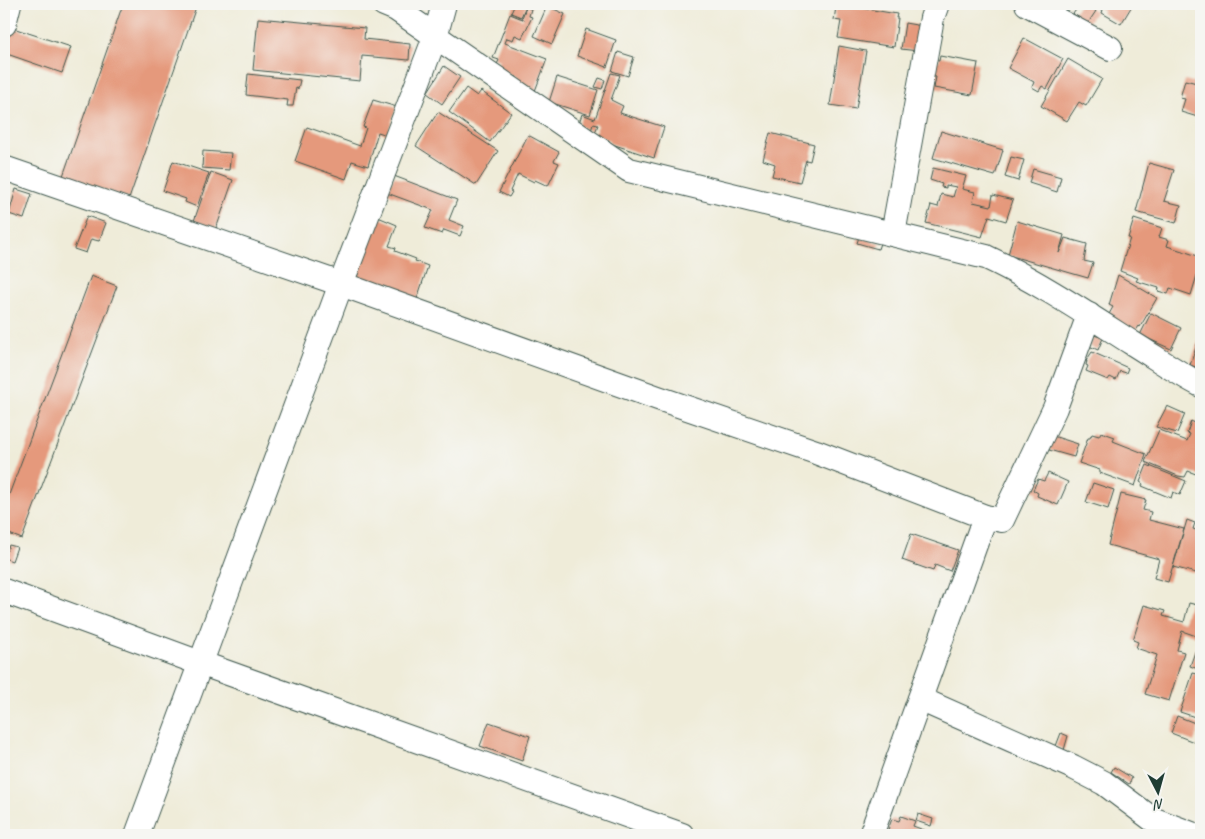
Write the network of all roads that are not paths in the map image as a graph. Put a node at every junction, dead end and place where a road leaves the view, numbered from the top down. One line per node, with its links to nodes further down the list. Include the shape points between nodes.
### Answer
1 (9, 4): 6 (street)
2 (384, 4): 7 (street)
3 (444, 4): 7 (street)
4 (937, 4): 10 (street)
5 (1027, 4): 8 (street)
6 (4, 24)
7 (435, 37): 10 (street, via 629,170); 11 (street)
8 (1110, 48)
9 (4, 168): 11 (street)
10 (893, 234): 12 (street, via 986,257)
11 (341, 284): 14 (street, via 816,452); 16 (street)
12 (1089, 315): 13 (street); 14 (street, via 1055,408 1002,520)
13 (1201, 385)
14 (985, 517): 17 (street)
15 (4, 591): 16 (street)
16 (200, 663): 18 (street); 19 (street)
17 (920, 699): 20 (street); 21 (street, via 1073,766 1104,783 1152,819)
18 (137, 835)
19 (682, 835)
20 (871, 835)
21 (1194, 835)

